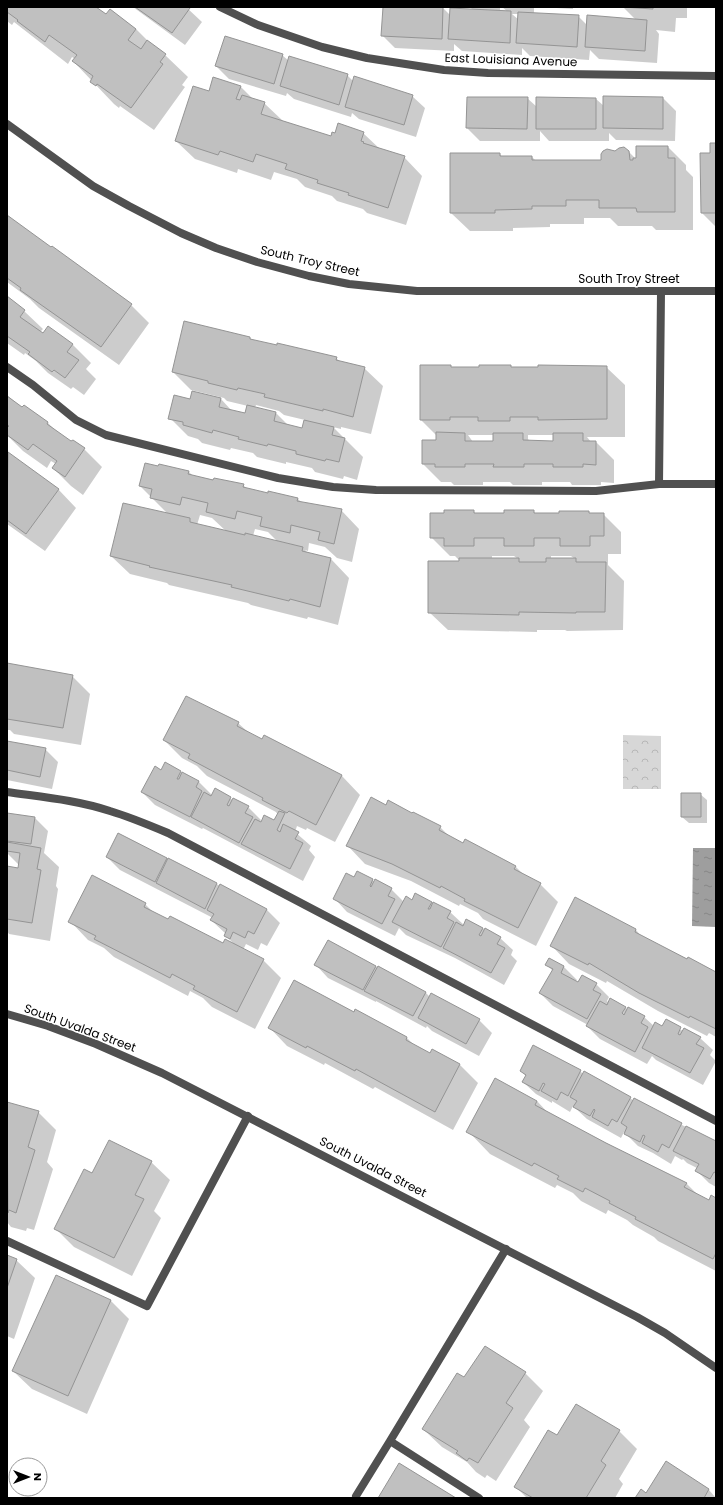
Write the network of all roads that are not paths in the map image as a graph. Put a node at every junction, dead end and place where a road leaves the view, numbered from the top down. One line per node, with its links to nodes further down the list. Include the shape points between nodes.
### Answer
1 (220, 7): 2 (street, East Louisiana Avenue, via 258,25 322,47 368,58 444,70)
2 (716, 76)
3 (7, 124): 4 (street, South Troy Street, via 93,186 181,233 257,262 309,276 349,284 418,291)
4 (661, 292): 5 (street, South Troy Street); 7 (street)
5 (716, 292)
6 (7, 367): 7 (street, via 76,420 106,435 278,478 333,488 596,491)
7 (659, 484): 8 (street)
8 (716, 484)
9 (7, 792): 12 (street, via 67,800 109,810 168,833)
10 (7, 1014): 11 (street, South Uvalda Street, via 96,1044 162,1073)
11 (248, 1116): 13 (street, via 147,1306); 14 (street, South Uvalda Street)
12 (716, 1121)
13 (7, 1241)
14 (506, 1249): 15 (street, South Uvalda Street, via 637,1317); 16 (street)
15 (716, 1368)
16 (390, 1441): 17 (street); 18 (street)
17 (356, 1496)
18 (479, 1498)

